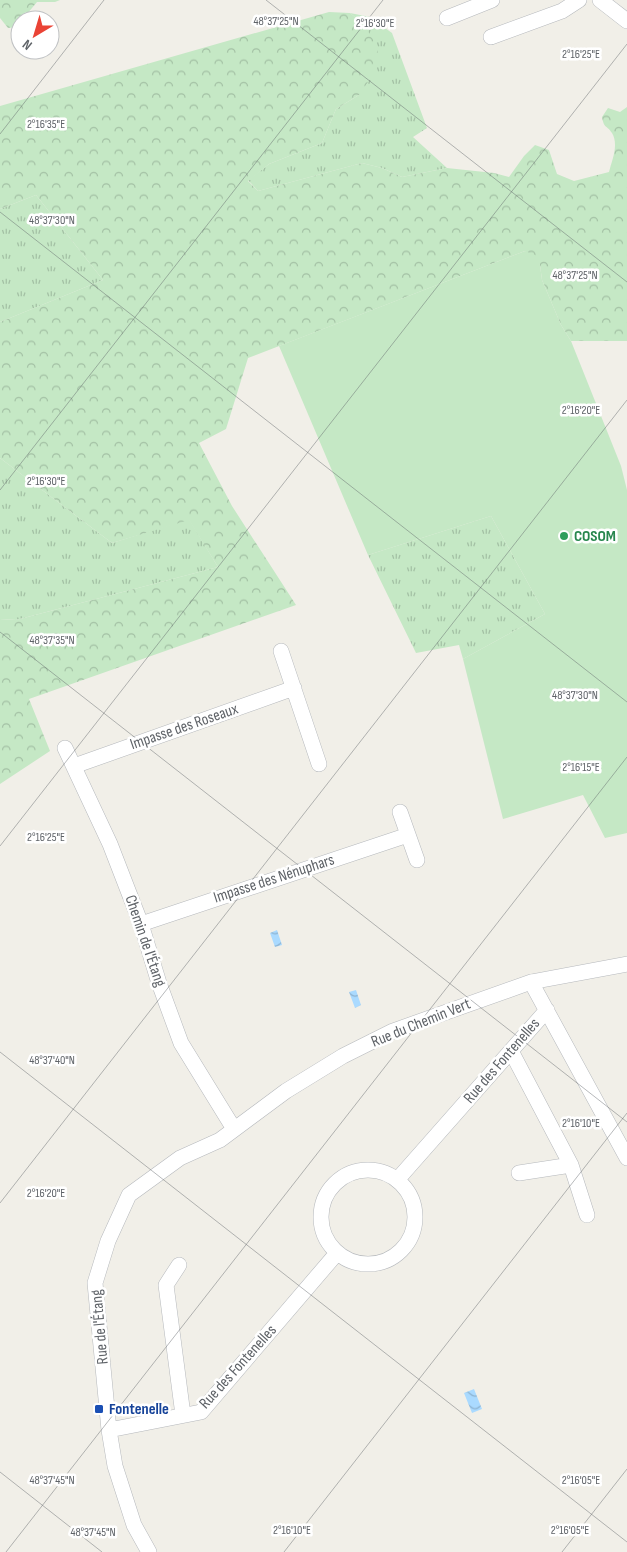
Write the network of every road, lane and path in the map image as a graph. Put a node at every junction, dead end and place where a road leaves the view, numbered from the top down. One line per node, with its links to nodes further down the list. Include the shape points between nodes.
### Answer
1 (492, 0): 4 (street)
2 (579, 0): 6 (street, via 562,11)
3 (600, 0): 5 (street)
4 (447, 18)
5 (627, 21)
6 (491, 37)
7 (282, 651): 8 (street)
8 (294, 688): 10 (street); 11 (street, Impasse des Roseaux)
9 (65, 748): 11 (street, Chemin de l'Étang)
10 (319, 764)
11 (74, 766): 15 (street, Chemin de l'Étang, via 110,844)
12 (400, 812): 13 (street)
13 (408, 835): 14 (street); 15 (street, Impasse des Nénuphars)
14 (417, 860)
15 (141, 924): 20 (street, Chemin de l'Étang, via 181,1043)
16 (627, 964): 17 (street, Rue du Chemin Vert)
17 (532, 982): 18 (street); 20 (street, Rue du Chemin Vert, via 393,1031 343,1056 286,1091)
18 (547, 1010): 19 (street, Rue des Fontenelles); 21 (street)
19 (511, 1051): 22 (street); 24 (street, Rue des Fontenelles)
20 (234, 1129): 29 (street, Rue de l'Étang, via 220,1140 180,1158 129,1194 108,1241 95,1284)
21 (627, 1158)
22 (571, 1165): 23 (street); 25 (street)
23 (519, 1174)
24 (397, 1180): 26 (street, via 383,1172 351,1173 337,1181 326,1194 321,1209 321,1225 326,1241); 26 (street, via 408,1191 416,1220 405,1248 380,1264 364,1265)
25 (586, 1215)
26 (337, 1253): 28 (street, Rue des Fontenelles, via 201,1412)
27 (178, 1265): 28 (street, via 166,1285)
28 (182, 1415): 29 (street, Rue des Fontenelles)
29 (109, 1430): 30 (street, Rue de l'Étang, via 115,1466 134,1525)
30 (149, 1552)

